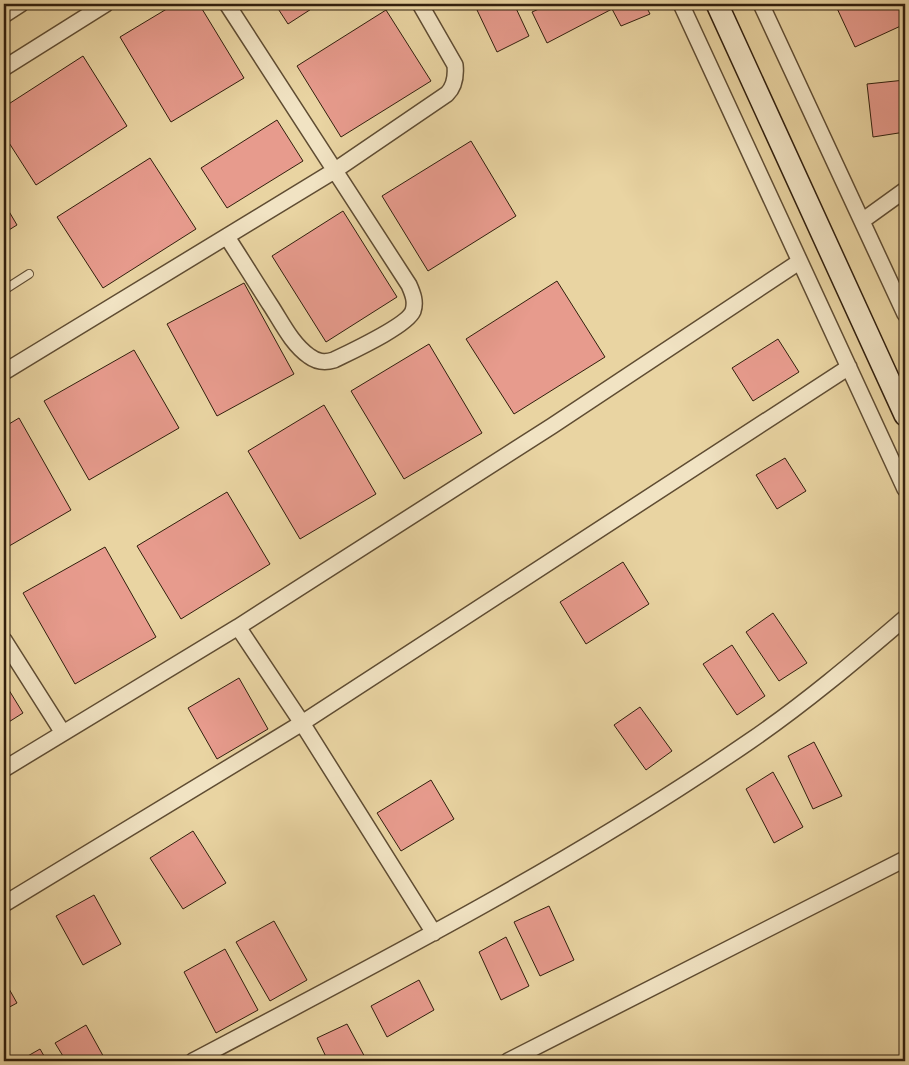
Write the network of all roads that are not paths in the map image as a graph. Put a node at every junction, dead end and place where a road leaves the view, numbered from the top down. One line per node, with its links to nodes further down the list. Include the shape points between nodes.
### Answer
1 (21, 4): 8 (street)
2 (106, 4): 9 (street)
3 (227, 4): 10 (street)
4 (420, 4): 10 (street, via 455,65 453,86 442,99)
5 (681, 4): 14 (street)
6 (717, 4): 20 (main road)
7 (761, 4): 12 (street)
8 (4, 15)
9 (4, 68)
10 (334, 171): 13 (street); 13 (street, via 414,294 413,312 391,330 334,360 319,362 310,357 288,333)
11 (905, 190): 12 (street)
12 (862, 221): 17 (street)
13 (227, 237): 19 (street)
14 (799, 262): 18 (street); 23 (street, via 552,426)
15 (29, 274): 16 (lane)
16 (4, 290)
17 (905, 314)
18 (849, 368): 21 (street); 25 (street)
19 (4, 372)
20 (905, 415)
21 (905, 489)
22 (905, 618): 30 (street, via 750,741 618,826)
23 (238, 627): 25 (street); 26 (street)
24 (4, 640): 26 (street)
25 (302, 723): 29 (street); 30 (street)
26 (63, 733): 27 (street)
27 (4, 769)
28 (905, 859): 32 (street)
29 (4, 904)
30 (434, 933): 31 (street)
31 (193, 1061)
32 (508, 1061)

